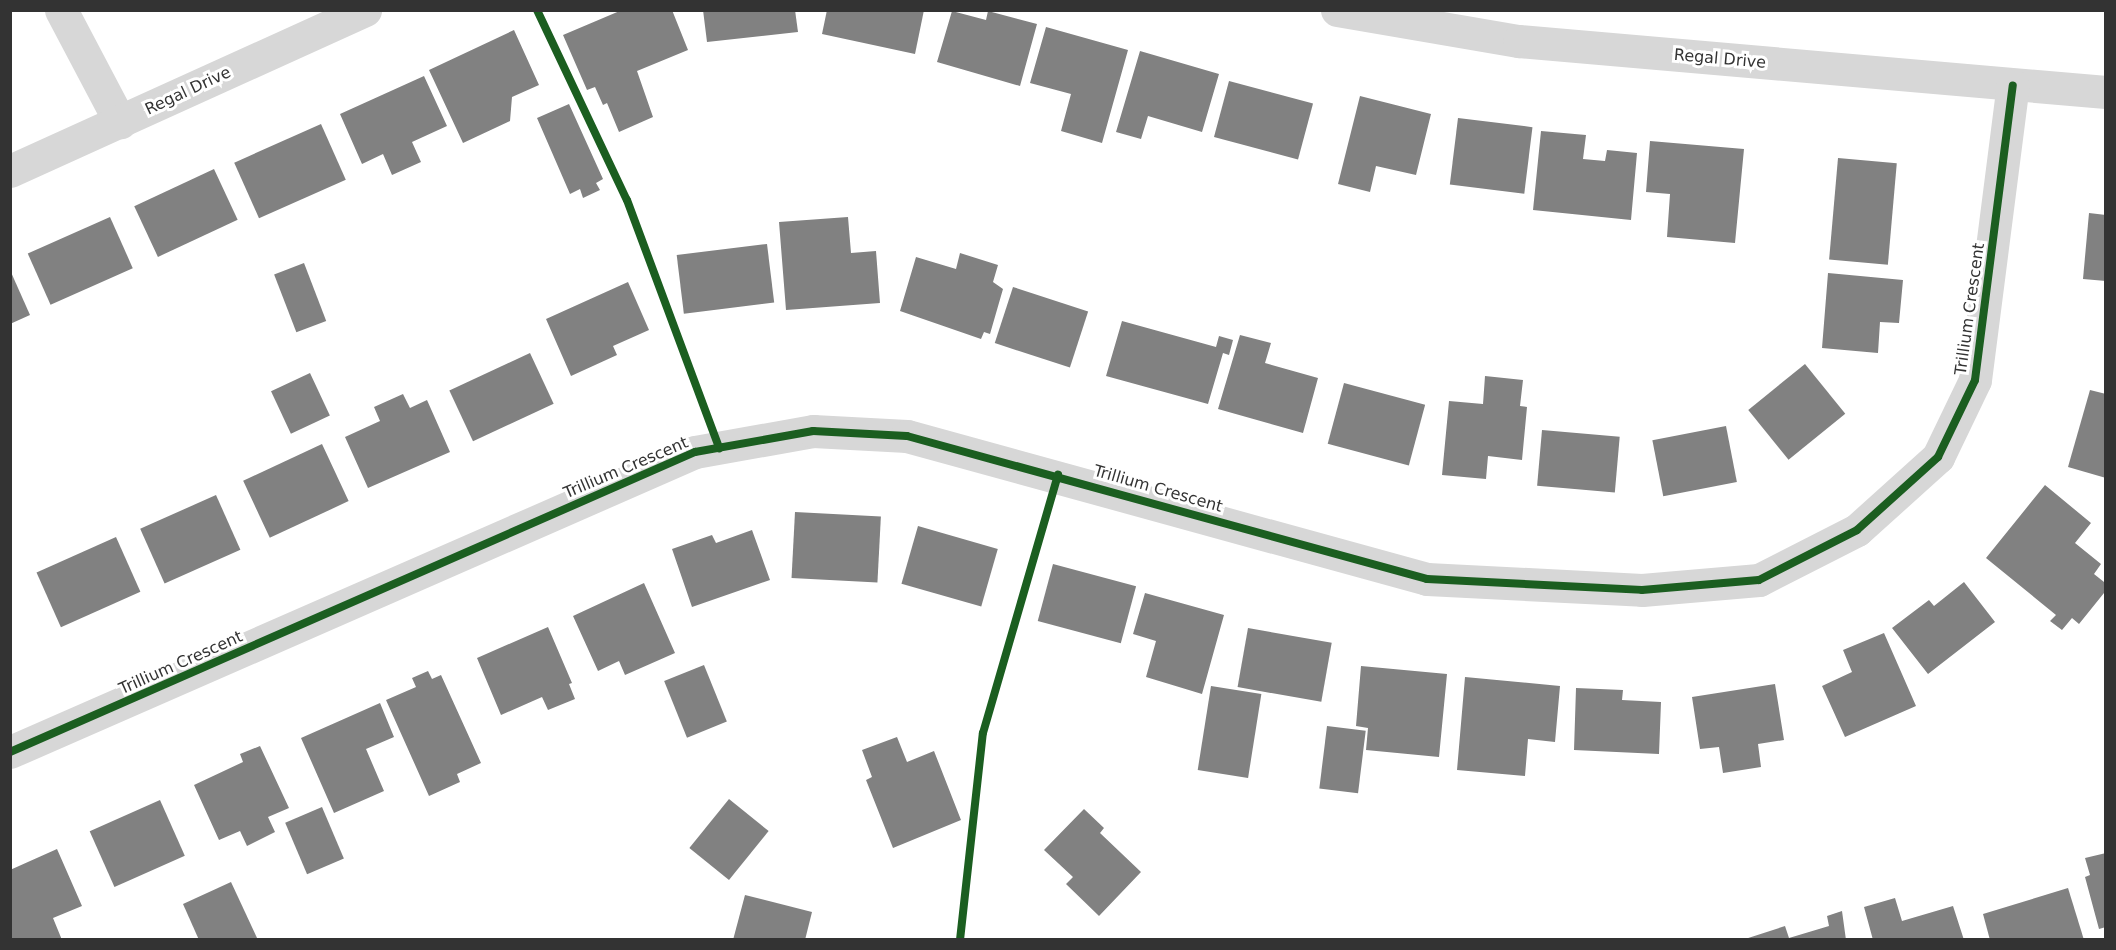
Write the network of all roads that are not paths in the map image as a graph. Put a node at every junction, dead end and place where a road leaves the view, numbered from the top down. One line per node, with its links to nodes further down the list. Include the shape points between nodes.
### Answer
1 (61, 10): 6 (street)
2 (365, 10): 6 (street, Regal Drive)
3 (1337, 10): 4 (street, Regal Drive, via 1519,40)
4 (2013, 85): 5 (street, Regal Drive); 8 (street, Trillium Crescent, via 1975,380 1938,457 1857,530 1759,580 1642,591 1427,579 907,436 813,431 695,452)
5 (2106, 92)
6 (120, 122): 7 (street, Regal Drive)
7 (10, 171)
8 (10, 753)

